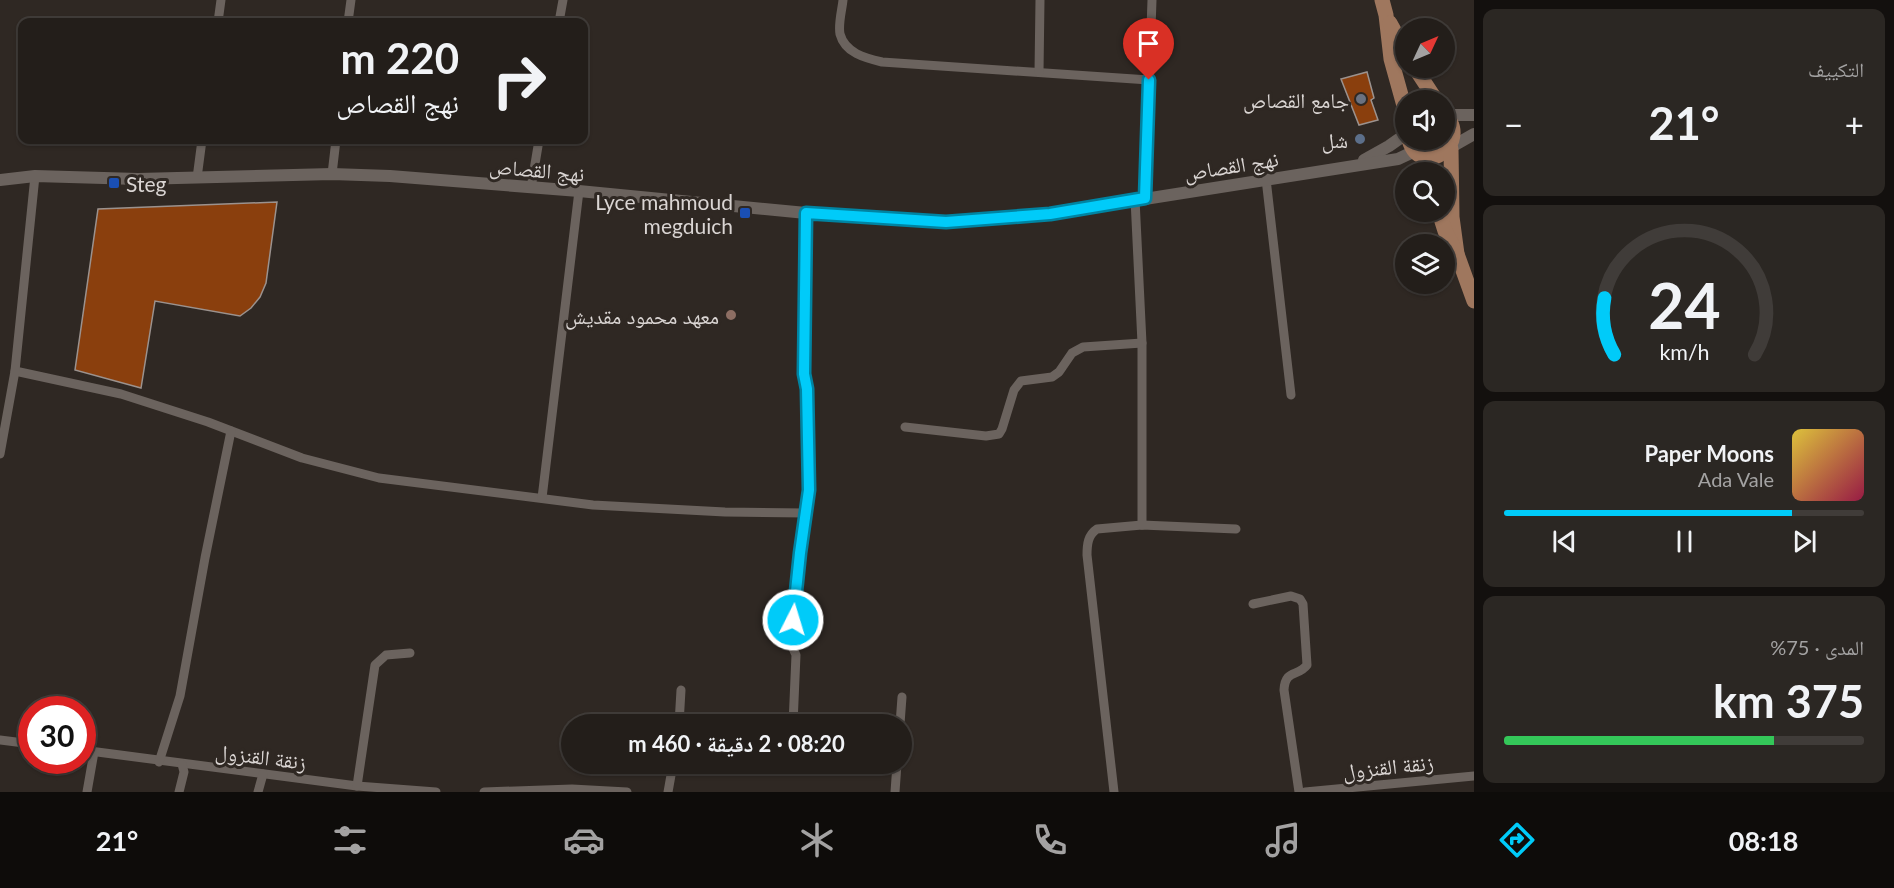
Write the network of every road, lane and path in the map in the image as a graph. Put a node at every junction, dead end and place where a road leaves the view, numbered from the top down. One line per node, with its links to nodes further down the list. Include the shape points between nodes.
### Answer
1 (222, 0): 8 (street)
2 (351, 0): 9 (street)
3 (563, 0): 10 (street)
4 (843, 0): 12 (street, via 840,33 851,51 865,58)
5 (1040, 0): 12 (street)
6 (1152, 0): 13 (street)
7 (1384, 7): 11 (main road); 14 (main road)
8 (219, 18)
9 (349, 18)
10 (560, 18)
11 (1395, 30)
12 (1040, 72): 13 (street)
13 (1149, 80): 35 (street)
14 (1400, 90)
15 (1455, 114): 16 (street)
16 (1474, 115)
17 (1474, 134): 22 (street)
18 (1395, 142): 27 (street, نهج القصاص)
19 (201, 144): 30 (street)
20 (336, 144): 28 (street)
21 (538, 144): 33 (street)
22 (1455, 146)
23 (1411, 150): 27 (street, نهج القصاص, via 1398,159)
24 (1417, 150): 25 (main road, via 1431,158)
25 (1450, 150)
26 (1452, 150): 38 (main road, via 1452,217)
27 (1355, 165): 31 (street, نهج القصاص)
28 (332, 174): 30 (street, نهج القصاص); 33 (street, نهج القصاص)
29 (35, 176): 30 (street, نهج القصاص); 32 (street, نهج القصاص); 41 (street)
30 (197, 178)
31 (1266, 179): 35 (street, نهج القصاص); 42 (street)
32 (0, 180)
33 (531, 188): 34 (street, نهج القصاص)
34 (579, 192): 36 (street, نهج القصاص); 46 (street)
35 (1140, 198): 36 (street, نهج القصاص, via 1050,214 946,222); 40 (street)
36 (806, 213): 47 (street, via 804,374 809,490)
37 (1442, 222): 38 (main road)
38 (1457, 254): 39 (main road)
39 (1474, 300)
40 (1142, 343): 43 (street, via 1083,347 1072,353 1052,377 1021,381 1014,390 999,434); 48 (street)
41 (15, 371): 44 (street, via 121,394); 45 (street)
42 (1291, 395)
43 (905, 427)
44 (231, 431): 46 (street, via 302,458 380,478); 60 (street, via 180,696)
45 (0, 454)
46 (542, 498): 47 (street, via 593,505)
47 (805, 513): 55 (street, via 791,644 796,655)
48 (1142, 525): 49 (street); 77 (street, via 1097,529 1088,543)
49 (1236, 529)
50 (1253, 604): 78 (street, via 1291,596 1303,604 1307,665 1289,675 1284,684)
51 (410, 653): 68 (street, via 386,655 375,665)
52 (681, 690): 54 (street)
53 (902, 697): 56 (street)
54 (680, 714)
55 (793, 714)
56 (901, 714)
57 (0, 740): 58 (street)
58 (18, 742)
59 (96, 752): 60 (street, زنقة القنزول)
60 (159, 762): 61 (street, زنقة القنزول)
61 (182, 764): 63 (street, زنقة القنزول); 70 (street)
62 (90, 774): 69 (street)
63 (263, 774): 68 (street, زنقة القنزول); 71 (street)
64 (671, 774): 75 (street)
65 (896, 774): 76 (street)
66 (1474, 776): 67 (street, زنقة القنزول)
67 (1414, 781): 79 (street, زنقة القنزول); 80 (street)
68 (357, 786): 72 (street, زنقة القنزول)
69 (87, 792)
70 (179, 792)
71 (258, 792)
72 (436, 792)
73 (484, 792): 74 (street)
74 (627, 792)
75 (668, 792)
76 (895, 792)
77 (1114, 792)
78 (1299, 792)
79 (1305, 792)
80 (1414, 792)

